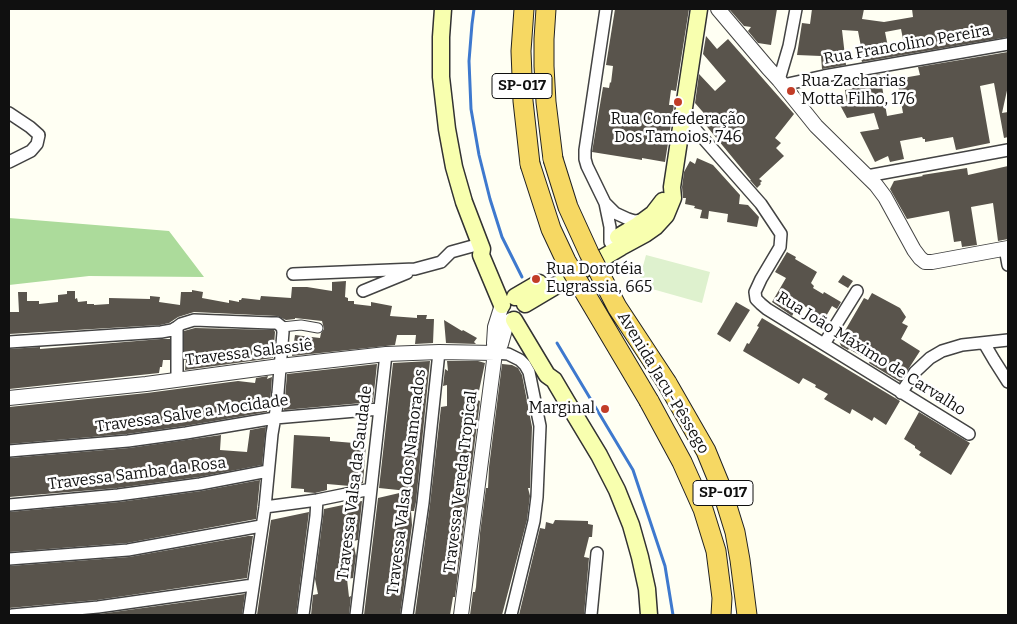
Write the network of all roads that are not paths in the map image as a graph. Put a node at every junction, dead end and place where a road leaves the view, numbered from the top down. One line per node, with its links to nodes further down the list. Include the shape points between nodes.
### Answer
1 (443, 9): 19 (main road, via 442,77 447,129 464,202)
2 (524, 9): 64 (highway, Avenida Jacu-Pêssego / SP-017, bridge, via 521,51 530,164 551,229 566,261 682,462 716,551)
3 (546, 9): 65 (highway, Avenida Jacu-Pêssego / SP-017, bridge, via 544,66 552,159 568,207 617,307 667,383 706,451 736,532)
4 (606, 9): 16 (street, via 585,150 587,166)
5 (699, 9): 11 (main road)
6 (718, 9): 9 (street)
7 (796, 9): 9 (street)
8 (1008, 44): 9 (street, Rua Francolino Pereira)
9 (781, 82): 14 (street, via 816,126)
10 (9, 113): 13 (street, via 39,135 32,150)
11 (682, 122): 15 (main road); 33 (street, Rua João Máximo de Carvalho, via 695,129 761,204 781,234 780,247 761,278 756,299)
12 (1008, 150): 14 (street)
13 (9, 162)
14 (867, 176): 20 (street, via 885,197 914,250 925,262)
15 (672, 187): 17 (main road); 26 (main road, via 670,206 655,227)
16 (605, 203): 17 (street, via 628,219); 18 (street)
17 (645, 220): 18 (main road)
18 (610, 242): 26 (main road)
19 (481, 246): 22 (street, via 451,252 441,262); 26 (main road, via 481,255)
20 (1007, 248): 21 (street)
21 (1008, 265)
22 (415, 269): 23 (street); 24 (street)
23 (293, 274)
24 (363, 291)
25 (857, 291): 33 (street)
26 (513, 308): 35 (street, Travessa Vereda Tropical, via 495,327); 63 (main road, via 554,372 554,380 617,490 640,557)
27 (282, 327): 28 (street, via 277,323 194,320); 29 (street, via 301,325); 37 (street)
28 (177, 328): 31 (street, via 161,332); 38 (street)
29 (318, 328)
30 (1008, 340): 32 (street)
31 (9, 342)
32 (984, 343): 39 (street); 40 (street, via 962,345 930,358 915,372)
33 (824, 344): 40 (street, Rua João Máximo de Carvalho)
34 (439, 352): 35 (street, Travessa Salassiê); 36 (street, Travessa Salassiê); 59 (street, Travessa Valsa dos Namorados)
35 (495, 353): 60 (street, Travessa Vereda Tropical); 61 (street, via 508,354 525,365 540,426 534,521)
36 (386, 354): 37 (street, Travessa Salassiê); 42 (street, Travessa Valsa da Saudade)
37 (280, 366): 38 (street, Travessa Salassiê); 43 (street)
38 (177, 380): 41 (street, Travessa Salassiê)
39 (1008, 382)
40 (901, 393): 44 (street, Rua João Máximo de Carvalho)
41 (9, 398)
42 (379, 409): 43 (street, Travessa Salve a Mocidade); 47 (street, Travessa Valsa da Saudade)
43 (275, 418): 45 (street, Travessa Salve a Mocidade, via 128,441); 46 (street)
44 (969, 434)
45 (9, 451)
46 (268, 471): 49 (street, Travessa Samba da Rosa, via 118,495); 50 (street)
47 (371, 489): 48 (street); 58 (street, Travessa Valsa da Saudade)
48 (317, 500): 50 (street); 57 (street)
49 (9, 505)
50 (264, 507): 51 (street)
51 (261, 526): 53 (street, via 128,550); 54 (street)
52 (597, 553): 62 (street)
53 (9, 559)
54 (253, 586): 55 (street); 56 (street)
55 (12, 615)
56 (249, 615)
57 (303, 615)
58 (356, 615)
59 (408, 615)
60 (461, 615)
61 (512, 615)
62 (591, 615)
63 (649, 615)
64 (721, 615)
65 (746, 615)

